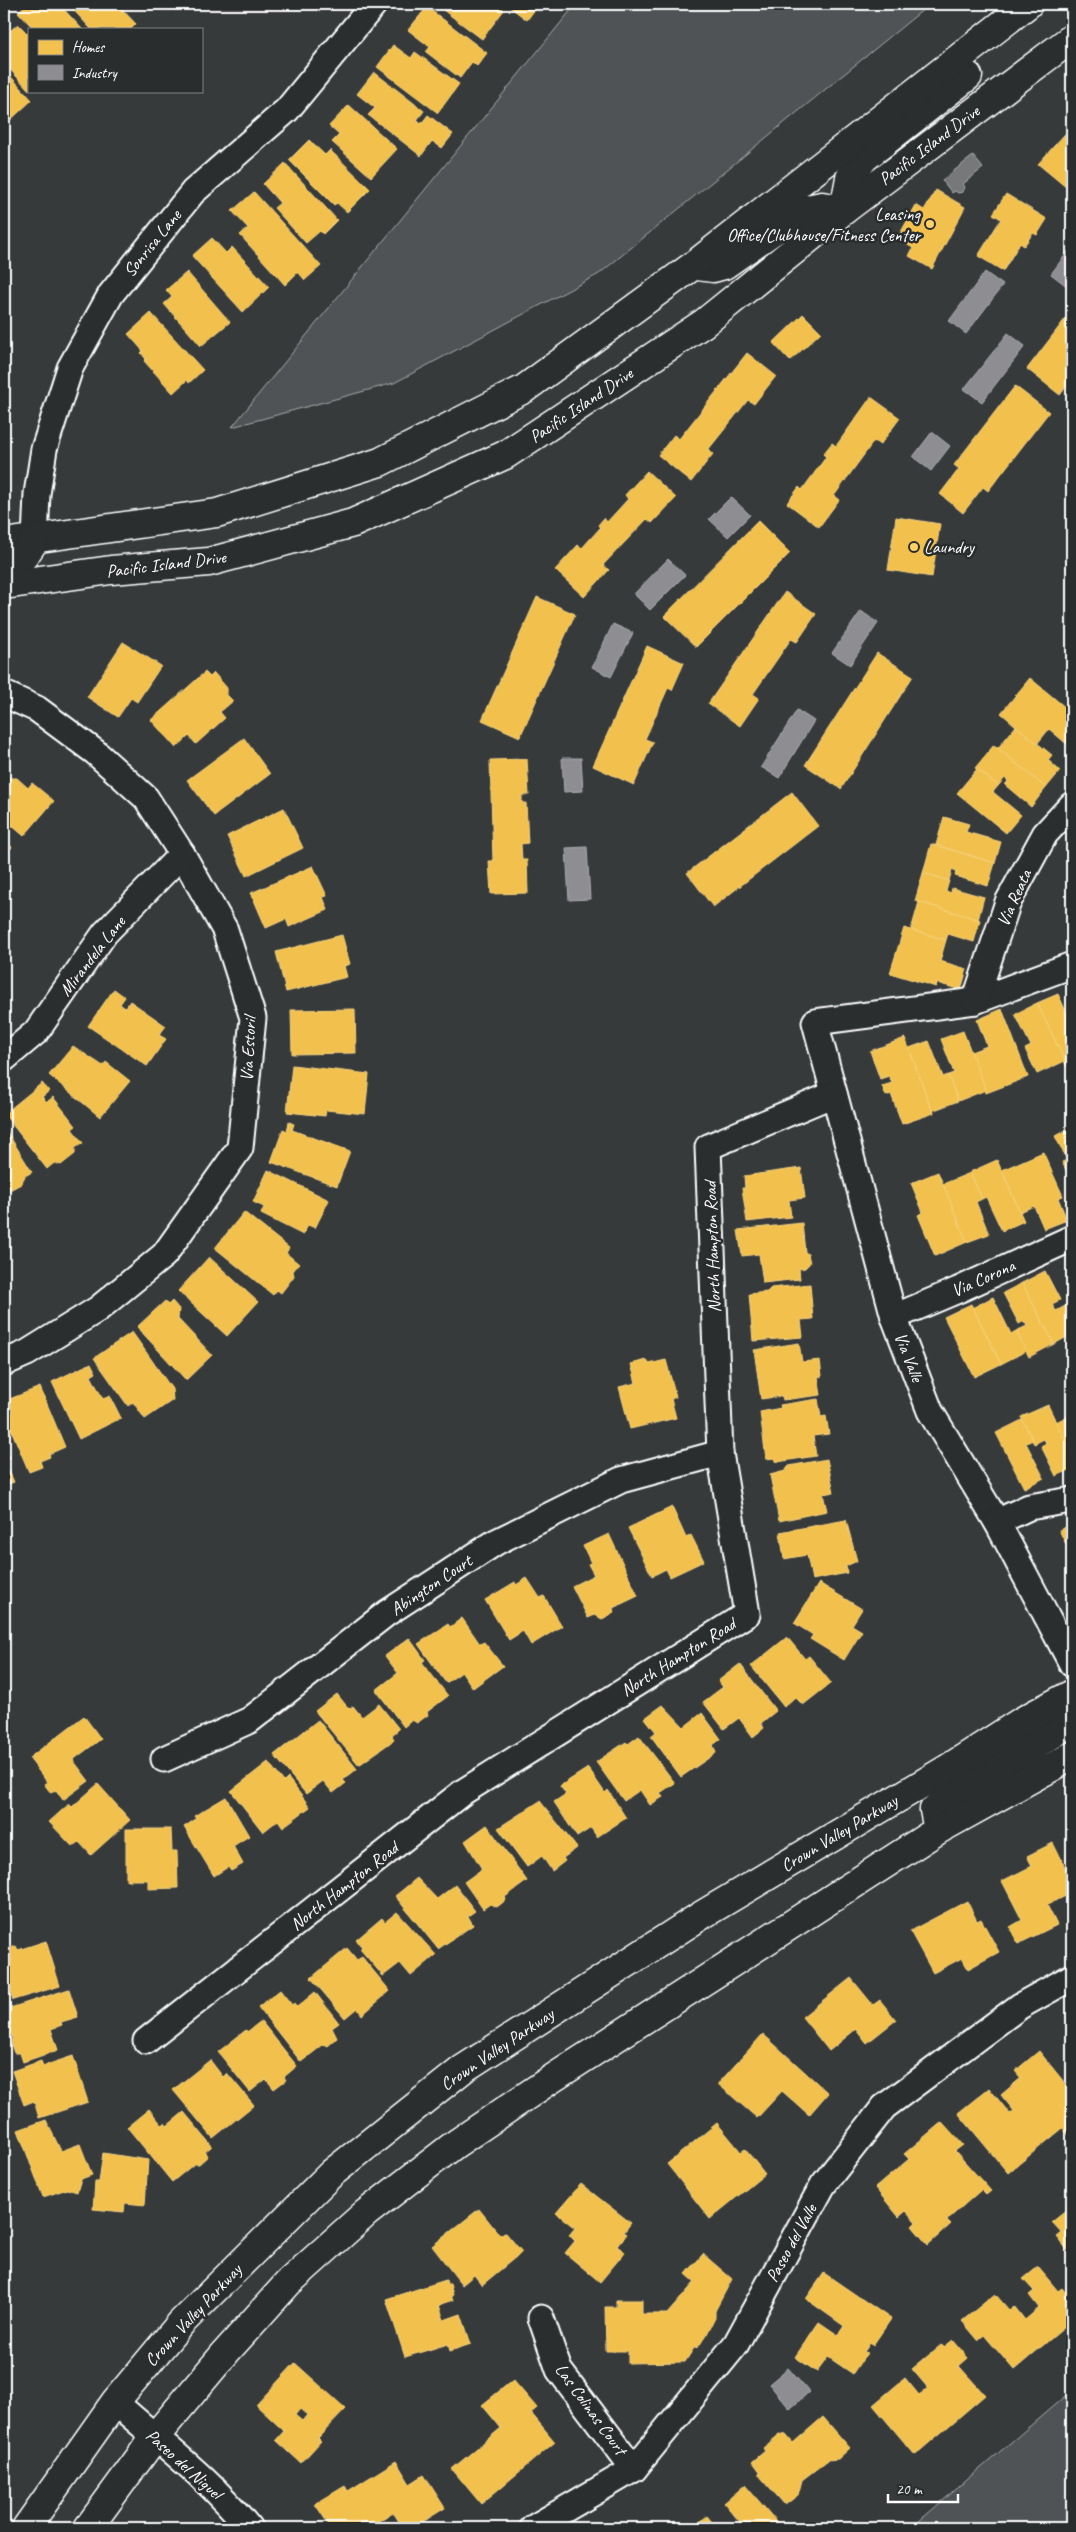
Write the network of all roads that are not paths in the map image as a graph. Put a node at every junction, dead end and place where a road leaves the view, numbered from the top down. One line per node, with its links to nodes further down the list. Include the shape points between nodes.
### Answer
1 (374, 4): 7 (street, Sonrisa Lane, via 287,110 193,192 111,294 70,368 44,450 37,494)
2 (1028, 4): 3 (main road)
3 (1005, 23): 5 (main road, via 991,57 858,164 848,185); 6 (main road)
4 (1072, 38): 5 (main road, Pacific Island Drive)
5 (844, 210): 6 (main road, via 822,206 803,210 724,265 714,268); 10 (main road, Pacific Island Drive, via 704,322 505,455 354,523 209,562)
6 (694, 265): 7 (main road, via 524,389 380,462 217,513)
7 (35, 540): 8 (main road); 9 (main road, via 24,556); 10 (main road, via 58,554)
8 (4, 542)
9 (4, 565)
10 (110, 570): 11 (main road, Pacific Island Drive)
11 (4, 585)
12 (4, 694): 14 (street, Via Estoril, via 37,709 124,778 146,798)
13 (1072, 805): 16 (street, Via Reata, via 1045,834 1008,902)
14 (182, 854): 17 (street, Mirandela Lane, via 105,933 36,1032); 21 (street, Via Estoril, via 225,930 253,1018 240,1148 164,1255 98,1309 27,1353)
15 (1072, 965): 16 (street)
16 (975, 1001): 18 (street, Via Valle, via 815,1022)
17 (4, 1059)
18 (834, 1094): 20 (street, Via Valle); 22 (street, North Hampton Road, via 708,1146)
19 (1072, 1238): 20 (street, Via Corona)
20 (894, 1317): 24 (street, Via Valle, via 930,1411)
21 (4, 1363)
22 (720, 1453): 29 (street, Abington Court, via 620,1480 496,1542 387,1613 250,1720); 32 (street, North Hampton Road, via 747,1614 463,1792)
23 (1072, 1500): 24 (street, via 1029,1507)
24 (998, 1522): 25 (street, Via Valle)
25 (1072, 1664)
26 (1072, 1694): 34 (main road, Crown Valley Parkway, via 1022,1721 702,1916 463,2069 332,2173 181,2323)
27 (1072, 1715): 30 (main road, via 1056,1732 944,1801 934,1810)
28 (1072, 1756): 30 (main road)
29 (164, 1760)
30 (938, 1830): 35 (main road, via 550,2080 454,2145 388,2196 289,2282)
31 (1072, 1977): 36 (street, Paseo del Valle, via 1020,2006 884,2107 823,2185 736,2344)
32 (146, 2041)
33 (541, 2318): 36 (street, Las Colinas Court, via 558,2370)
34 (116, 2402): 35 (street, Paseo del Niguel); 37 (main road, Crown Valley Parkway)
35 (154, 2438): 38 (main road); 39 (street, Paseo del Niguel, via 196,2472)
36 (634, 2469): 40 (street, Paseo del Valle)
37 (26, 2528)
38 (88, 2528)
39 (250, 2528)
40 (533, 2528)

